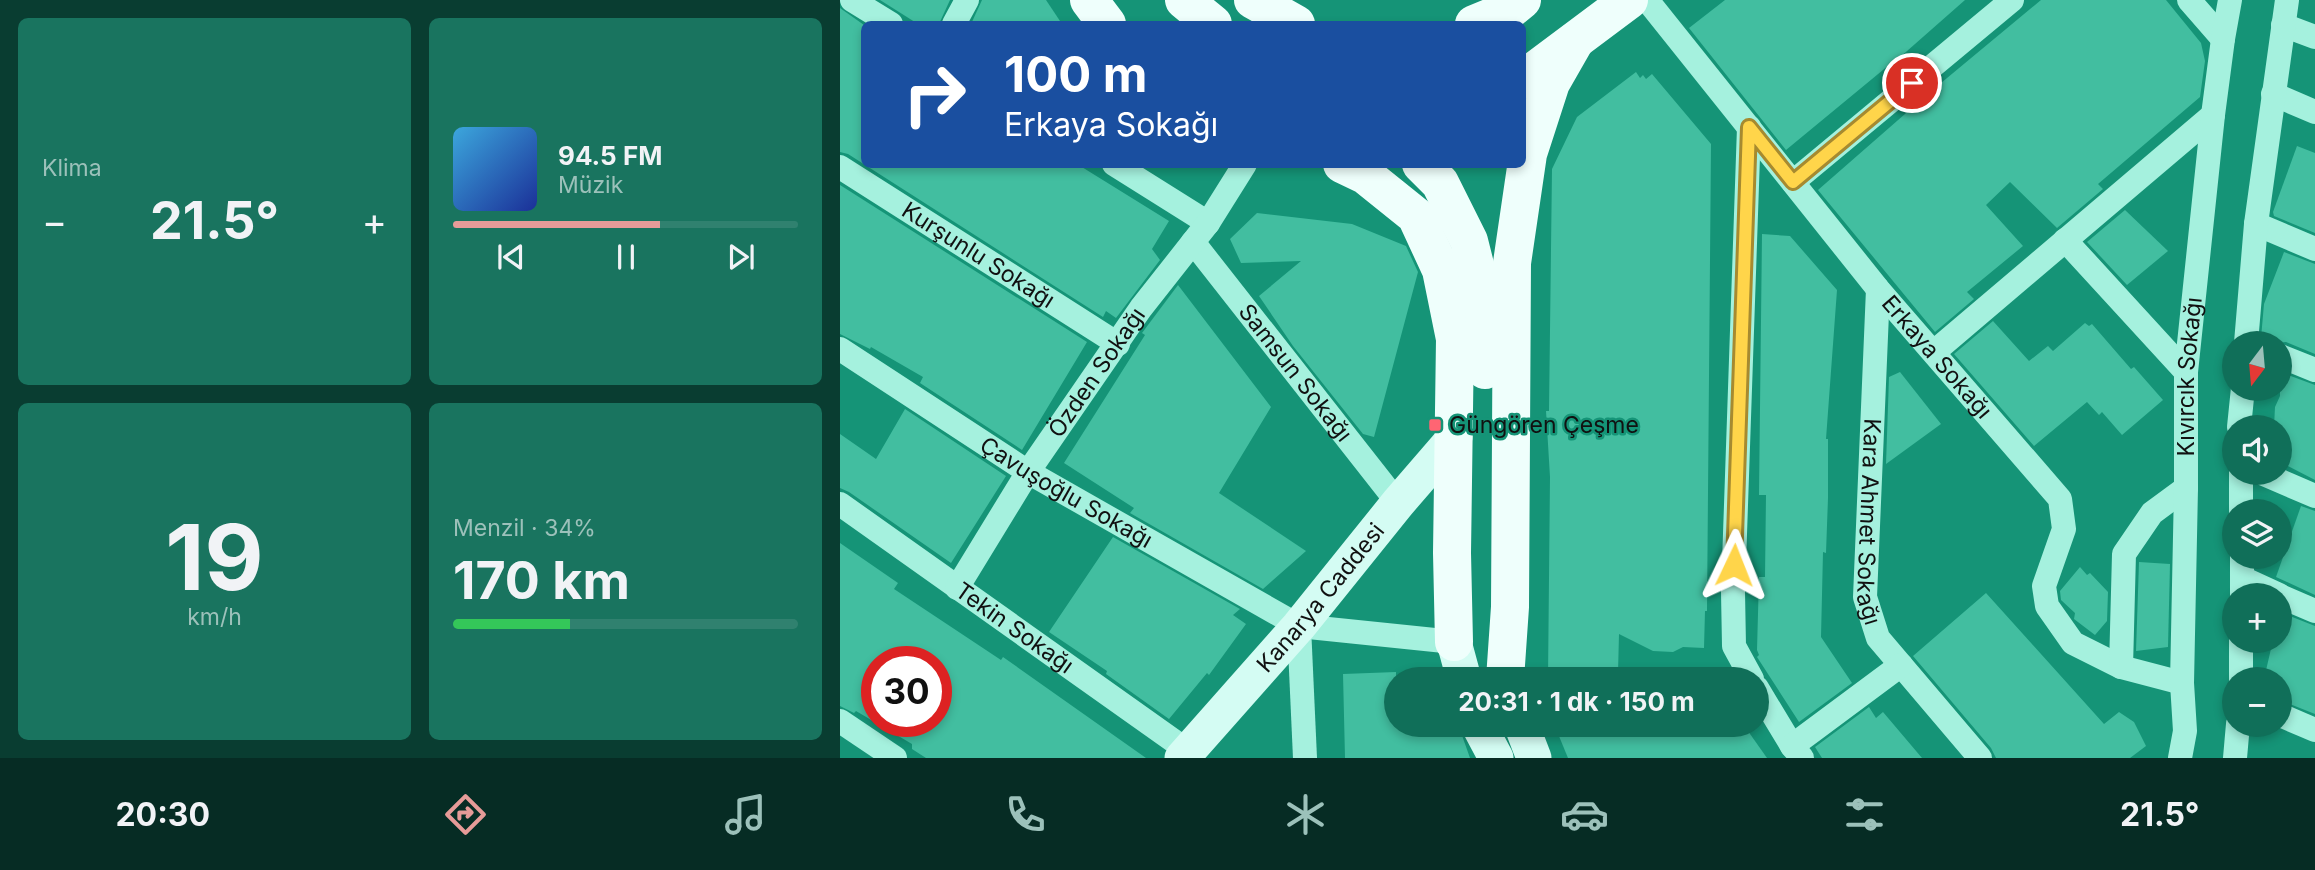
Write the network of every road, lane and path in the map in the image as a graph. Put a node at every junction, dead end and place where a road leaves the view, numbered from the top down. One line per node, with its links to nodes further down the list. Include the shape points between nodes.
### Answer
1 (852, 0): 12 (street)
2 (967, 0): 13 (street)
3 (1090, 0): 14 (main road)
4 (1253, 0): 15 (main road)
5 (1522, 0): 16 (main road)
6 (1629, 0): 20 (main road)
7 (1647, 0): 25 (street, Erkaya Sokağı)
8 (2011, 0): 33 (street)
9 (2189, 0): 19 (street)
10 (2230, 0): 19 (street, Kıvırcık Sokağı)
11 (2287, 0): 17 (street)
12 (886, 21)
13 (956, 21)
14 (1105, 21)
15 (1291, 21)
16 (1481, 21)
17 (2283, 25): 18 (street); 22 (street)
18 (2315, 37)
19 (2222, 39): 24 (street, Kıvırcık Sokağı)
20 (1575, 41): 21 (main road); 32 (main road, via 1551,83)
21 (1526, 77)
22 (2273, 94): 23 (street); 34 (street)
23 (2315, 112)
24 (2213, 115): 36 (street); 45 (street, Kıvırcık Sokağı)
25 (1749, 127): 33 (street, Erkaya Sokağı); 62 (street, via 1733,592 1734,646)
26 (840, 167): 40 (street, Kurşunlu Sokağı)
27 (1119, 168): 35 (street, Samsun Sokağı)
28 (1242, 168): 35 (street, Özden Sokağı)
29 (1350, 168): 46 (main road, via 1416,216 1441,270 1455,339)
30 (1425, 168): 60 (main road, via 1440,183 1469,241 1484,301 1488,608)
31 (1526, 168): 61 (main road, via 1512,263)
32 (1526, 168)
33 (1793, 182): 38 (street, Erkaya Sokağı)
34 (2256, 225): 37 (street); 39 (street)
35 (1200, 232): 40 (street, Özden Sokağı); 51 (street, Samsun Sokağı)
36 (2065, 240): 42 (street); 45 (street)
37 (2315, 249)
38 (1878, 289): 42 (street, Erkaya Sokağı); 58 (street, Kara Ahmet Sokağı, via 1865,597 1878,638)
39 (2248, 331)
40 (1118, 344): 47 (street, Özden Sokağı)
41 (840, 349): 47 (street, Çavuşoğlu Sokağı)
42 (1934, 352): 63 (street, Erkaya Sokağı, via 2060,499 2064,529 2044,586 2047,606 2073,643)
43 (2292, 361): 44 (street)
44 (2315, 370)
45 (2186, 372): 49 (street, Kıvırcık Sokağı)
46 (1455, 437): 51 (street, Kanarya Caddesi); 57 (main road)
47 (1028, 472): 53 (street, Özden Sokağı); 56 (street, Çavuşoğlu Sokağı)
48 (2289, 485): 50 (street)
49 (2186, 488): 63 (street, via 2152,513 2124,554); 64 (street, Kıvırcık Sokağı)
50 (2315, 496)
51 (1398, 503): 56 (street, Kanarya Caddesi)
52 (840, 504): 53 (street, Tekin Sokağı)
53 (957, 588): 73 (street, Tekin Sokağı)
54 (2292, 601): 55 (street)
55 (2315, 611)
56 (1299, 626): 57 (street); 73 (street, Kanarya Caddesi); 75 (street)
57 (1454, 642): 59 (street)
58 (1901, 665): 72 (street); 78 (street, Kara Ahmet Sokağı)
59 (1461, 667)
60 (1502, 667)
61 (1506, 667)
62 (1745, 667)
63 (2121, 667): 64 (street, Erkaya Sokağı)
64 (2182, 683): 79 (street, Kıvırcık Sokağı, via 2185,731)
65 (1769, 707): 72 (street)
66 (2292, 720): 68 (street)
67 (840, 721): 74 (street)
68 (2315, 730)
69 (1485, 737): 76 (street)
70 (1526, 737): 77 (street)
71 (2237, 737): 80 (street)
72 (1797, 752)
73 (1185, 755)
74 (895, 758)
75 (1305, 758)
76 (1496, 758)
77 (1534, 758)
78 (1980, 758)
79 (2180, 758)
80 (2235, 758)

